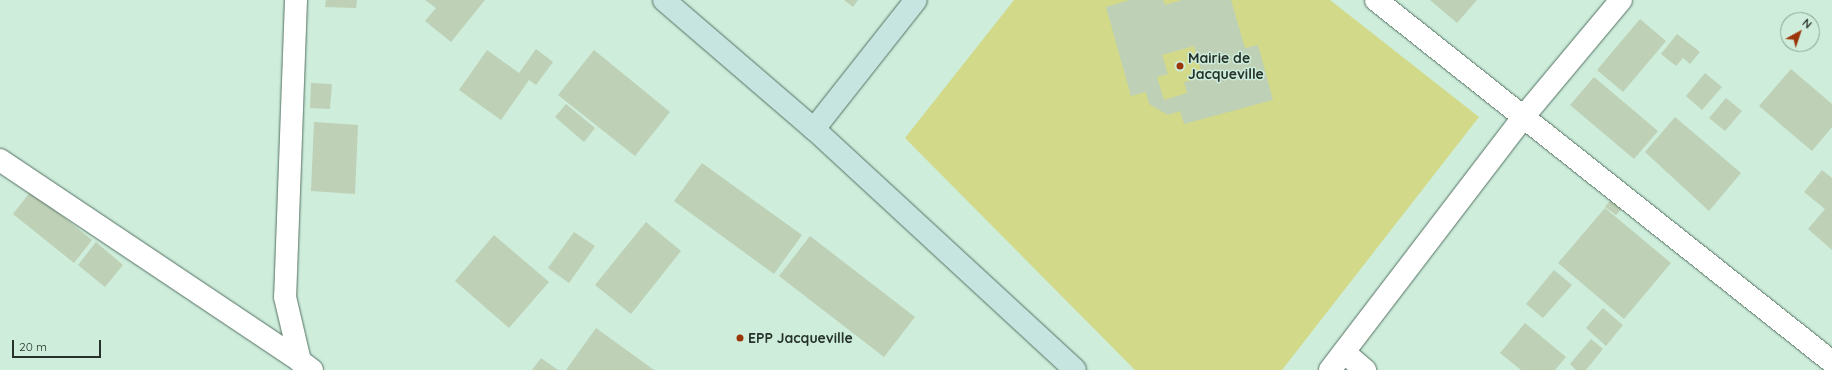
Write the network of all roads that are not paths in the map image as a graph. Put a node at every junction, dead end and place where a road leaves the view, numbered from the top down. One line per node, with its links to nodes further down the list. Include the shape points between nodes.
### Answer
1 (296, 0): 11 (street, via 285,297)
2 (664, 0): 7 (street)
3 (916, 0): 7 (street)
4 (1376, 0): 6 (street)
5 (1621, 0): 6 (street)
6 (1524, 116): 9 (street); 10 (street)
7 (814, 130): 12 (street)
8 (0, 160): 11 (street)
9 (1344, 352): 13 (street); 14 (street)
10 (1832, 362)
11 (306, 365)
12 (1075, 370)
13 (1330, 370)
14 (1365, 370)

